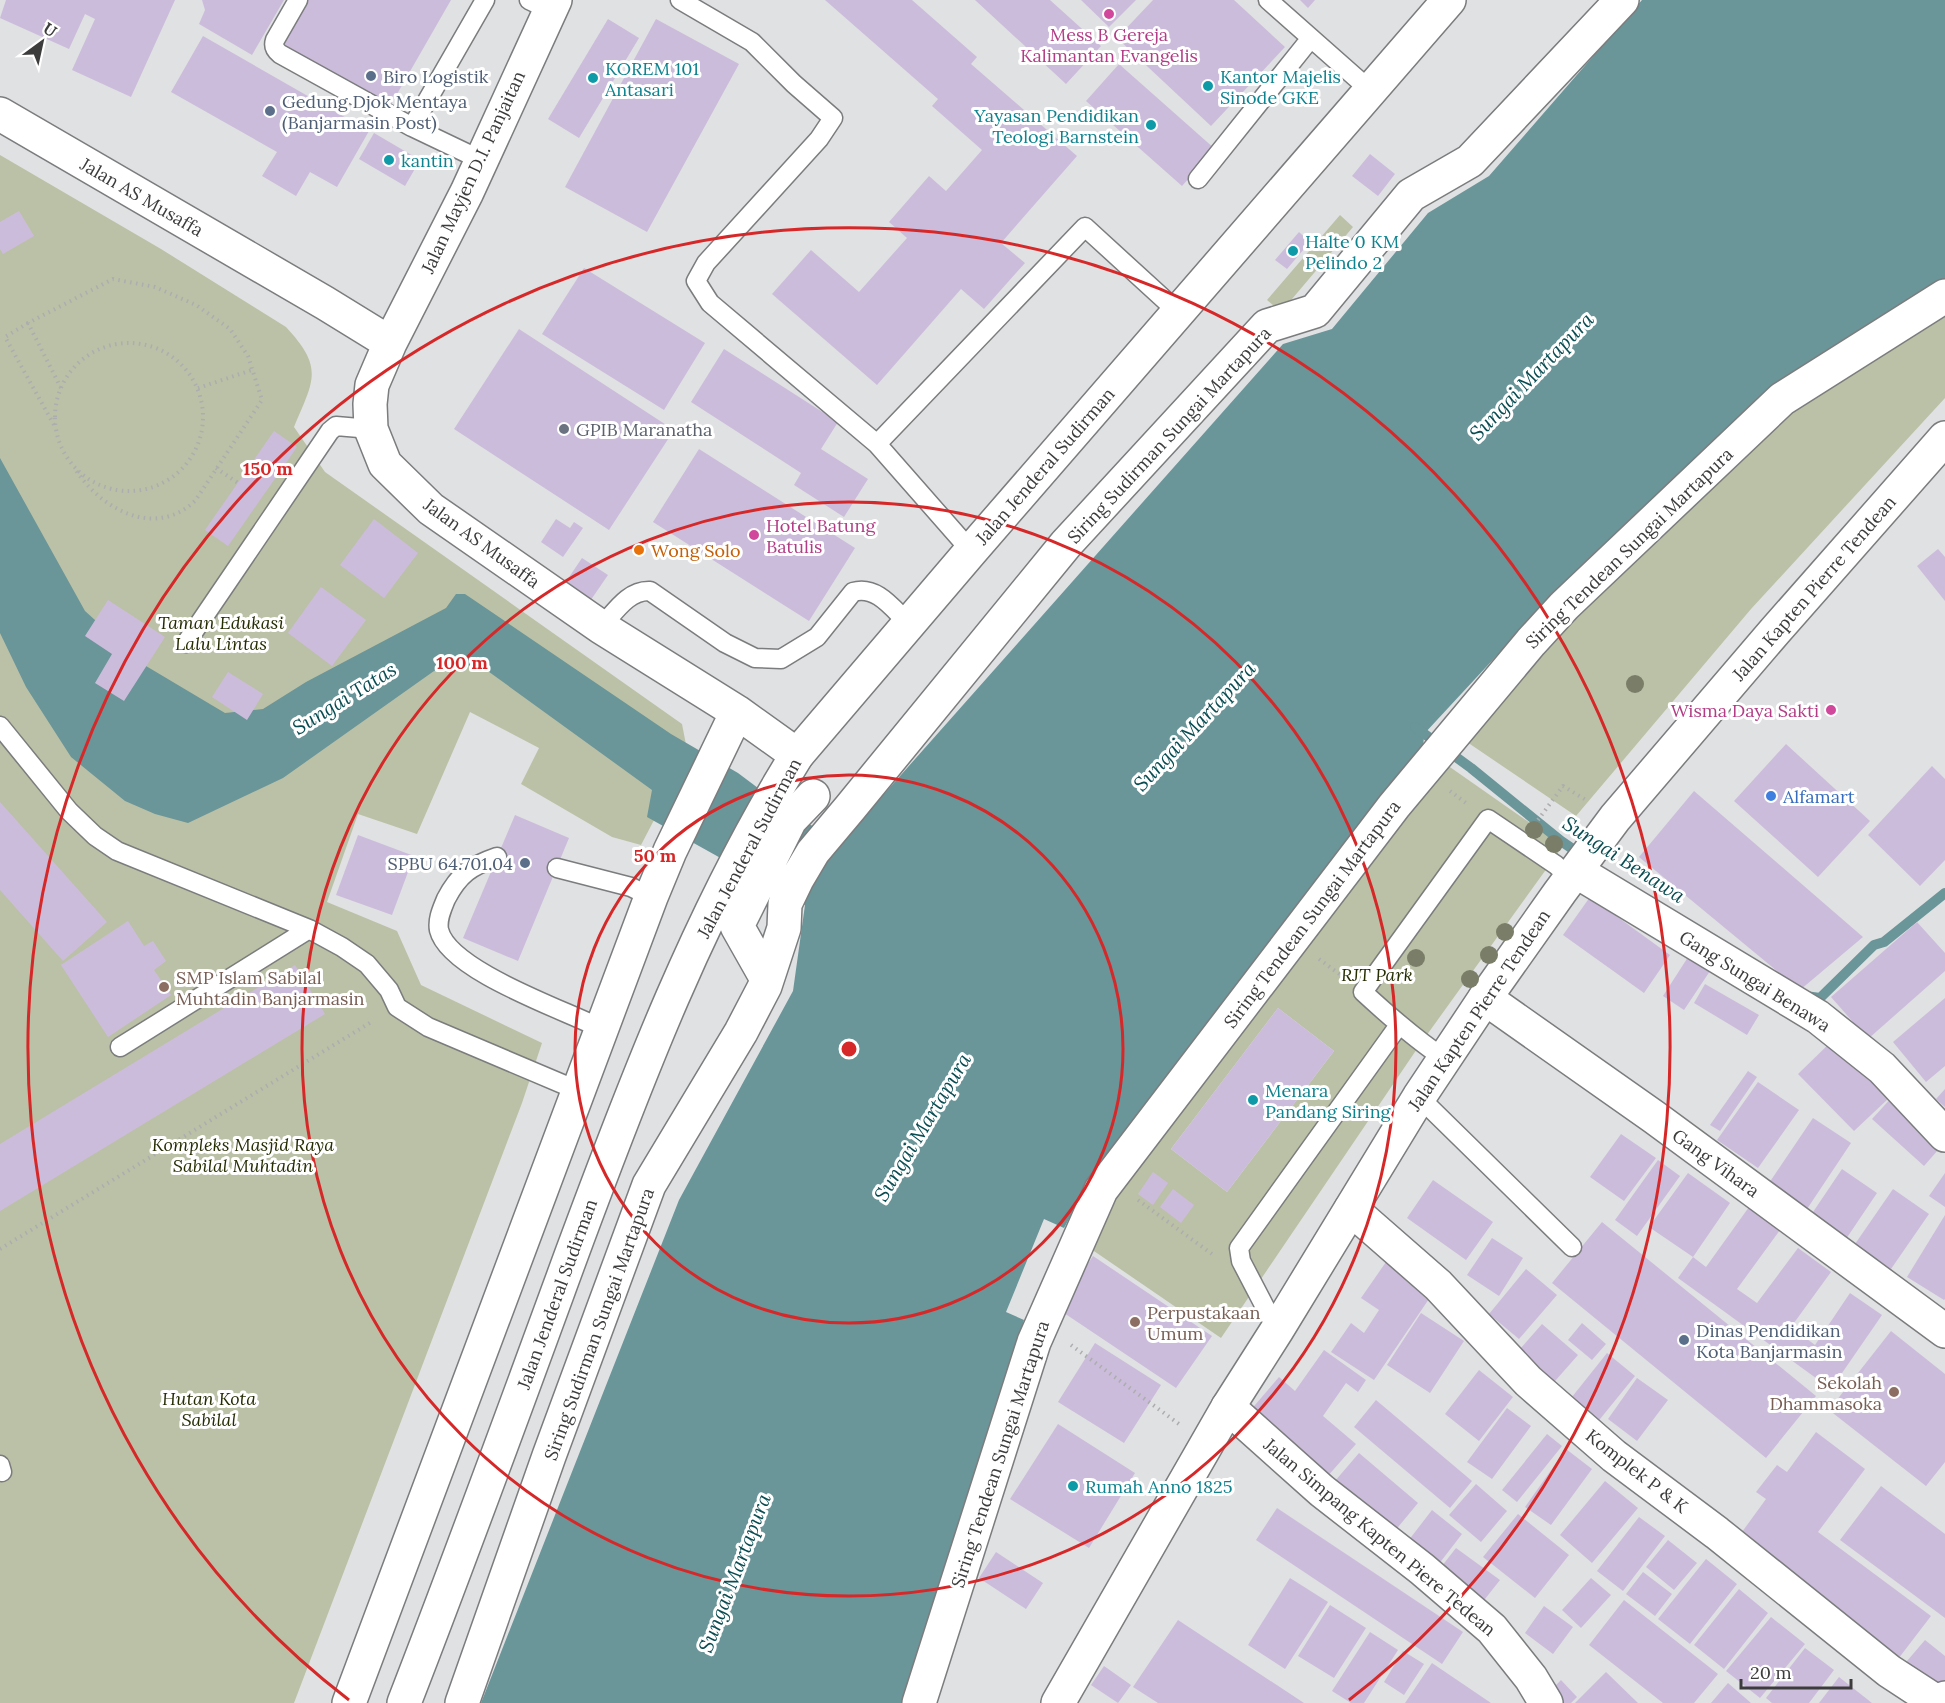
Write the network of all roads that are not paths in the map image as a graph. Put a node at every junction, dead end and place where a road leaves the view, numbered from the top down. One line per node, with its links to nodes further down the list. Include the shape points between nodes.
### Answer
1 (298, 0): 11 (lane, via 275,40 276,50)
2 (485, 0): 11 (lane)
3 (680, 0): 19 (lane, via 752,42 833,118 819,139 706,263 696,281 710,303)
4 (1268, 0): 8 (lane)
5 (1449, 0): 9 (street, Jalan Jenderal Sudirman)
6 (1622, 0): 34 (street, Siring Sudirman Sungai Martapura, via 1470,161 1412,195 1315,311 1267,326 1066,544 813,852 785,904 784,928)
7 (545, 3): 12 (street, Jalan Mayjen D.I. Panjaitan)
8 (1311, 38): 9 (lane); 13 (lane)
9 (1371, 91): 15 (street, Jalan Jenderal Sudirman)
10 (0, 114): 16 (street, Jalan AS Musaffa)
11 (412, 127): 12 (lane)
12 (481, 160): 16 (street, Jalan Mayjen D.I. Panjaitan)
13 (1198, 179)
14 (1945, 296): 52 (street, Siring Tendean Sungai Martapura, via 1782,399 1564,606 1394,806 1101,1190 1034,1342)
15 (1178, 312): 19 (lane, via 1085,227); 20 (street, Jalan Jenderal Sudirman)
16 (390, 343): 17 (street, Jalan AS Musaffa, via 372,385)
17 (371, 429): 22 (street, Jalan AS Musaffa, via 385,464 431,509); 23 (lane, via 336,426 330,431)
18 (1945, 438): 29 (street, Jalan Kapten Pierre Tendean, via 1767,640)
19 (877, 444): 20 (lane)
20 (971, 551): 21 (street, Jalan Jenderal Sudirman)
21 (909, 624): 22 (lane, via 877,595 861,589 853,592 817,637 782,659 755,658 725,643 650,591 639,590); 26 (street, Jalan Jenderal Sudirman)
22 (601, 627): 24 (street, Jalan AS Musaffa)
23 (186, 643)
24 (737, 712): 26 (street, Jalan AS Musaffa); 32 (street)
25 (0, 726): 33 (lane, via 69,811 117,851)
26 (789, 768): 31 (street, Jalan Jenderal Sudirman)
27 (813, 796): 31 (street, via 790,820)
28 (497, 857): 37 (lane, via 469,868 449,893 439,914 439,930 447,947 479,971)
29 (1581, 863): 35 (street, Jalan Kapten Pierre Tendean); 36 (lane, via 1556,865 1488,819 1363,992); 42 (street, Gang Sungai Benawa, via 1818,1017 1882,1068)
30 (557, 868): 32 (lane, via 631,887)
31 (740, 889): 34 (street, via 737,926); 50 (street, Jalan Jenderal Sudirman, via 674,996 625,1111)
32 (651, 897): 37 (street)
33 (309, 929): 38 (lane); 40 (lane, via 367,964 389,990 397,1007 428,1027)
34 (767, 979): 51 (street, Siring Sudirman Sungai Martapura, via 741,1032 649,1185)
35 (1485, 998): 39 (street, Jalan Kapten Pierre Tendean); 46 (street, Gang Vihara)
36 (1399, 1025): 39 (lane); 45 (lane, via 1239,1248 1241,1261)
37 (602, 1029): 40 (street)
38 (120, 1047)
39 (1445, 1059): 41 (street, Jalan Kapten Pierre Tendean)
40 (579, 1091): 49 (street)
41 (1419, 1097): 43 (street, Jalan Kapten Pierre Tendean); 44 (lane)
42 (1945, 1135)
43 (1351, 1209): 45 (street, Jalan Kapten Pierre Tendean); 48 (street, Komplek P & K, via 1438,1285 1527,1381 1614,1456 1889,1671 1938,1703)
44 (1572, 1247)
45 (1277, 1330): 47 (street, Jalan Kapten Pierre Tendean)
46 (1945, 1331)
47 (1228, 1407): 53 (street, Jalan Kapten Pierre Tendean); 54 (street, Jalan Simpang Kapten Piere Tedean, via 1322,1491 1492,1629)
48 (1945, 1698)
49 (349, 1703)
50 (404, 1703)
51 (462, 1703)
52 (919, 1703)
53 (1058, 1703)
54 (1546, 1703)

